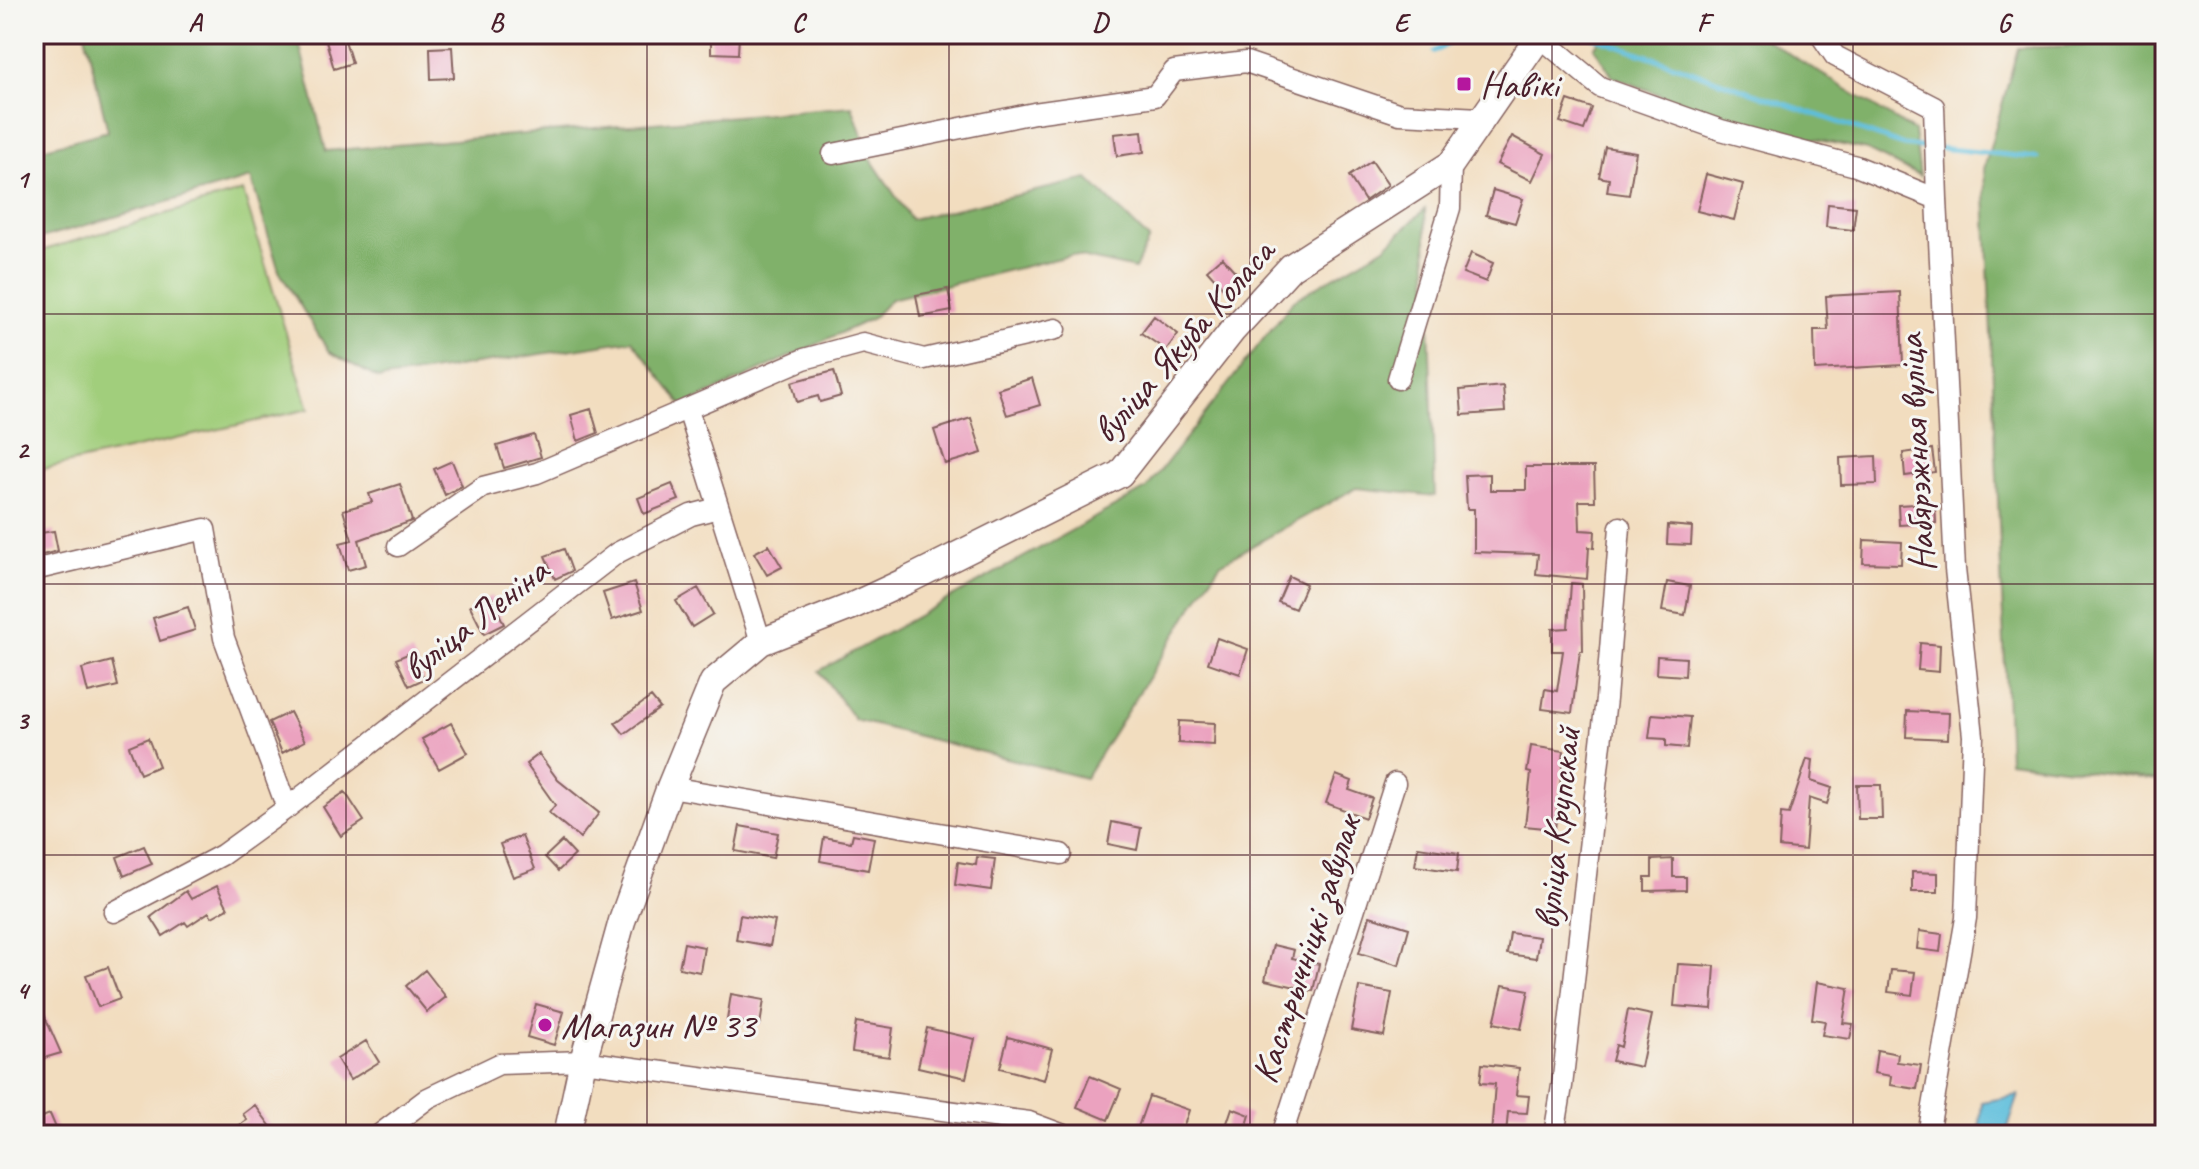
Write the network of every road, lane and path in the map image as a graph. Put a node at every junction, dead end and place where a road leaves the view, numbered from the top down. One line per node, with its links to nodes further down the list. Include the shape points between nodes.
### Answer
1 (1820, 34): 6 (street, Набярэжная вуліца, via 1835,56 1934,107)
2 (1540, 35): 3 (street, вуліца Якуба Коласа); 6 (street, via 1600,87 1721,130 1856,166)
3 (1481, 118): 4 (street, via 1400,114 1246,62 1174,71 1155,96 1034,113); 5 (street, вуліца Якуба Коласа)
4 (833, 154)
5 (1451, 164): 8 (street, via 1450,208); 14 (street, вуліца Якуба Коласа, via 1291,267 1232,331 1120,474 906,581)
6 (1937, 199): 26 (street, Набярэжная вуліца, via 1955,569 1973,736 1966,918)
7 (1056, 329): 9 (street, via 924,359 863,343 804,359)
8 (1398, 379)
9 (688, 410): 10 (street); 12 (street, via 537,473 483,487)
10 (718, 508): 14 (street); 17 (street, вуліца Леніна, via 691,515 617,553)
11 (1620, 527): 25 (street, вуліца Крупскай, via 1598,773)
12 (398, 546)
13 (34, 570): 17 (street, via 205,529 224,638)
14 (761, 642): 16 (street, вуліца Якуба Коласа, via 713,682)
15 (1395, 783): 24 (street, Кастрычніцкі завулак)
16 (670, 787): 18 (street); 20 (street, вуліца Якуба Коласа, via 622,921)
17 (287, 808): 19 (street, вуліца Леніна, via 222,855)
18 (1061, 854)
19 (114, 912)
20 (583, 1061): 21 (street, via 499,1064 428,1098); 22 (street, вуліца Якуба Коласа); 23 (street, via 1029,1122)
21 (379, 1135)
22 (567, 1135)
23 (1064, 1135)
24 (1282, 1135)
25 (1554, 1135)
26 (1928, 1135)

